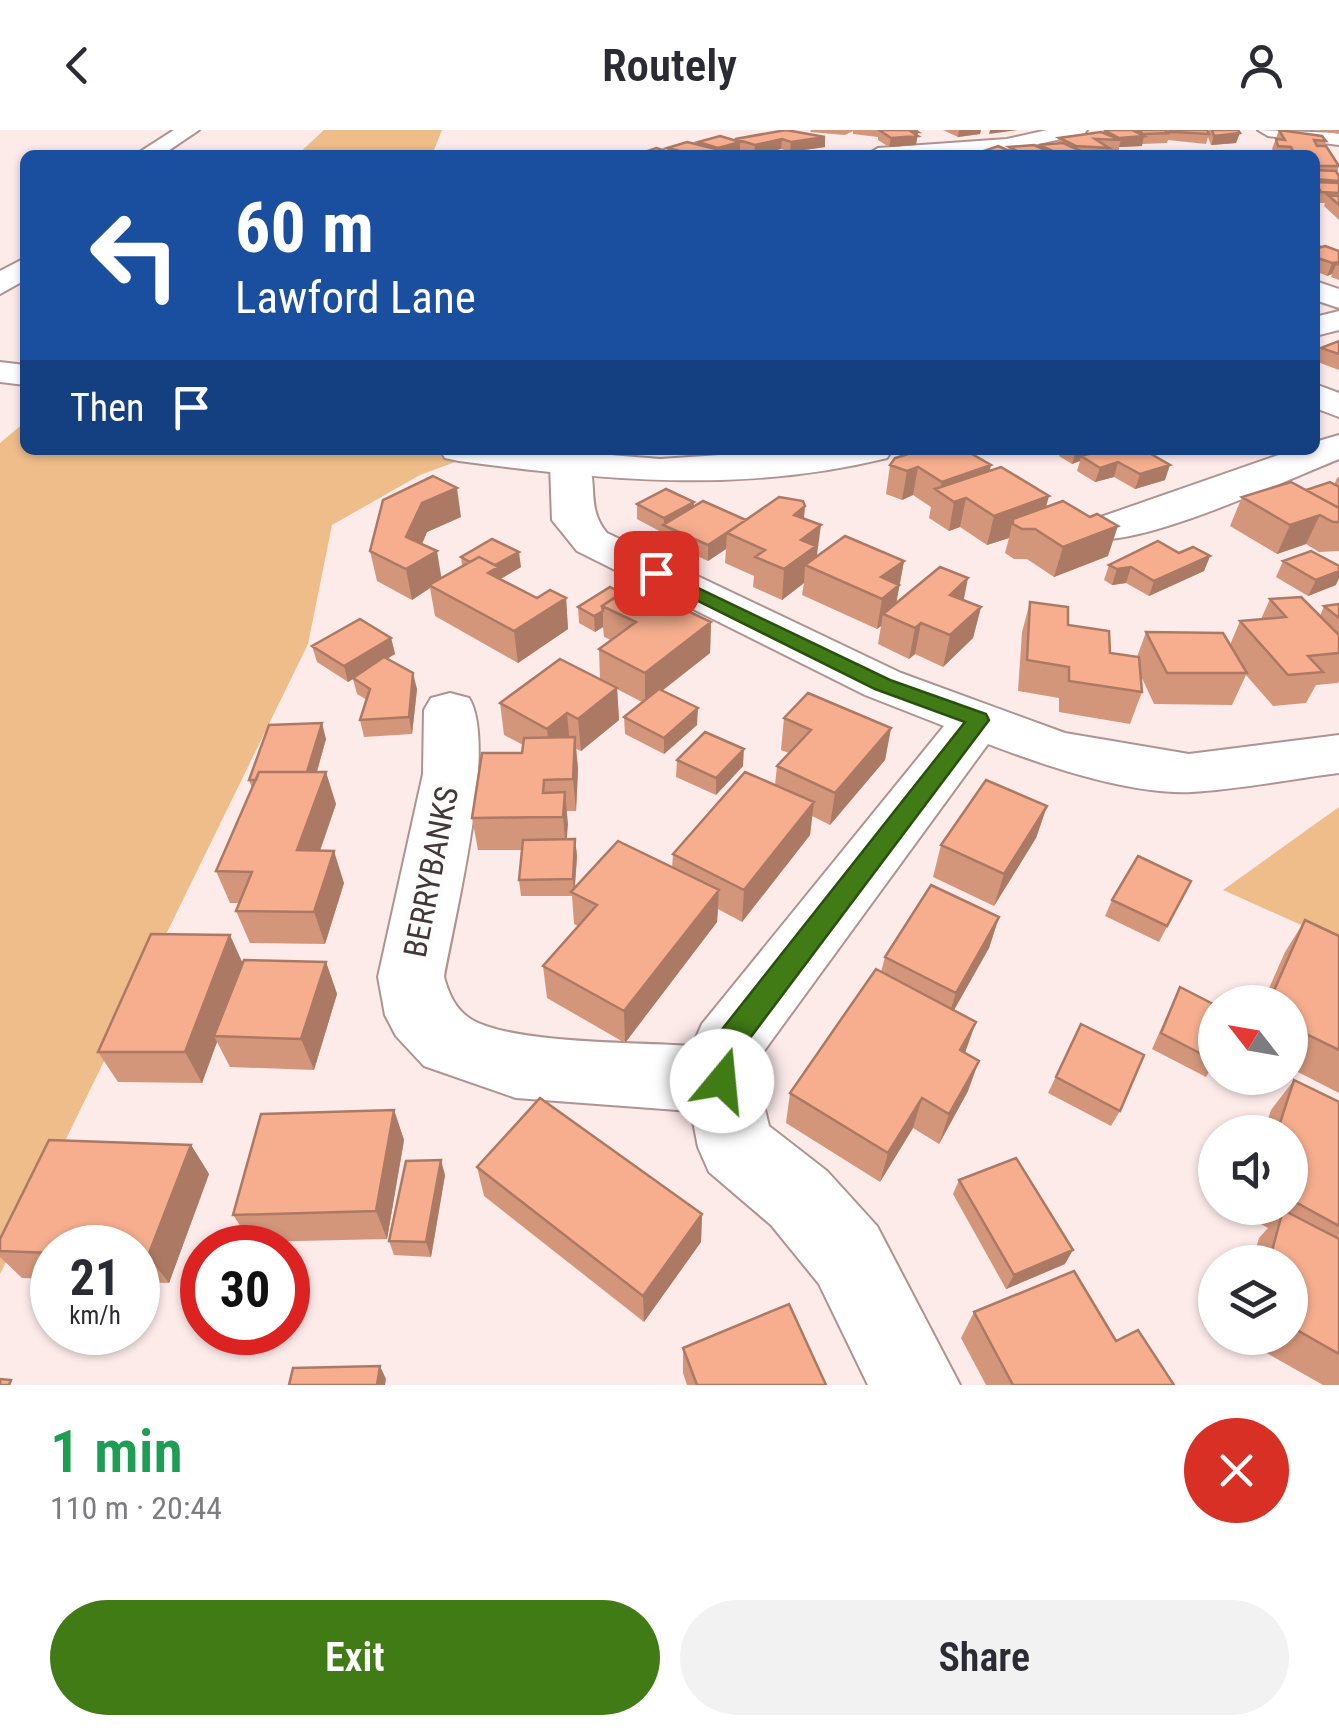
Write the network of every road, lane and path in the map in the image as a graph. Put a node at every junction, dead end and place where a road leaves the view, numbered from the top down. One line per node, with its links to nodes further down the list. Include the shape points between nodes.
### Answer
1 (189, 130): 9 (main road)
2 (205, 130): 10 (main road)
3 (928, 130): 8 (main road)
4 (1077, 130): 8 (main road)
5 (1268, 130): 6 (main road)
6 (1285, 130): 7 (main road)
7 (1339, 138)
8 (965, 149): 11 (main road)
9 (155, 150)
10 (178, 150)
11 (950, 150)
12 (20, 270): 13 (main road)
13 (0, 285)
14 (499, 455): 17 (main road)
15 (838, 455): 17 (main road, via 740,469)
16 (1315, 455): 18 (main road)
17 (570, 464): 22 (main road, via 573,520 592,542 882,684)
18 (1164, 512): 19 (main road); 20 (main road)
19 (1107, 528)
20 (1216, 541)
21 (450, 710): 24 (main road, BERRYBANKS, via 452,774 410,977 420,1015 448,1044 516,1066)
22 (978, 720): 23 (main road, via 1054,749 1189,773); 24 (main road, via 727,1046)
23 (1339, 754)
24 (722, 1081): 25 (main road, via 736,1146 799,1198 848,1255)
25 (915, 1385)

